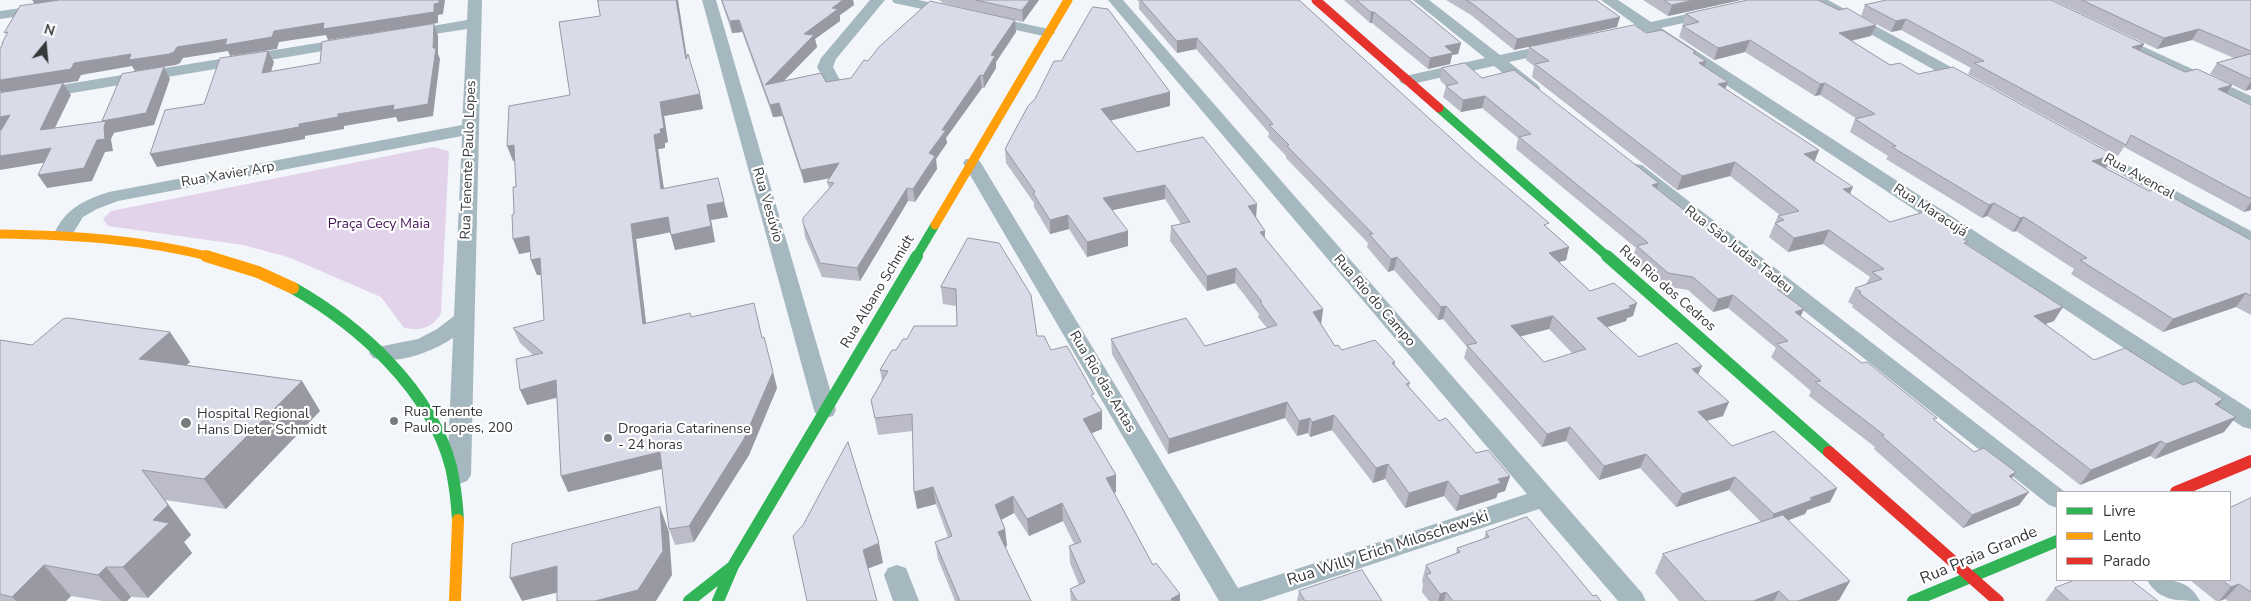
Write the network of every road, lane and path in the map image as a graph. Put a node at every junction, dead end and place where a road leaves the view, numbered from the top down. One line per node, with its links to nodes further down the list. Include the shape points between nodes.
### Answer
1 (475, 0): 14 (street, Rua Tenente Paulo Lopes)
2 (709, 0): 38 (street, Rua Vesúvio)
3 (878, 0): 24 (street, via 829,58 825,67)
4 (899, 0): 18 (street)
5 (1068, 0): 18 (main road, Rua Albano Schmidt)
6 (1115, 0): 42 (street, Rua Rio do Campo)
7 (1316, 0): 23 (main road, Rua Rio dos Cedros)
8 (1420, 0): 22 (street)
9 (1608, 0): 15 (street, Rua Maracujá)
10 (1817, 0): 25 (street)
11 (54, 7): 13 (street)
12 (1723, 10): 15 (street)
13 (0, 15)
14 (474, 23): 19 (street); 29 (street, Rua Tenente Paulo Lopes)
15 (1649, 26): 17 (street); 39 (street, Rua Maracujá)
16 (2100, 30): 28 (street)
17 (1630, 31)
18 (1048, 33): 32 (main road, Rua Albano Schmidt)
19 (396, 36)
20 (368, 40): 27 (street)
21 (1573, 43): 22 (street)
22 (1496, 60): 23 (street); 26 (street)
23 (1407, 80): 48 (main road, Rua Rio dos Cedros)
24 (833, 82)
25 (1982, 91)
26 (1543, 97)
27 (0, 100)
28 (2251, 102)
29 (470, 129): 34 (street, Rua Xavier Arp, via 115,196 79,211 67,221); 36 (street, Rua Tenente Paulo Lopes)
30 (2069, 138): 35 (street, Rua Avencal)
31 (1621, 158): 43 (street, Rua São Judas Tadeu)
32 (972, 163): 38 (main road, Rua Albano Schmidt); 50 (street, Rua Rio das Antas)
33 (0, 234): 34 (main road)
34 (63, 234): 37 (main road, via 172,247 257,272 305,294)
35 (2251, 239)
36 (463, 319): 37 (street, via 425,346); 44 (street, Rua Tenente Paulo Lopes)
37 (380, 353): 44 (main road, via 408,383 427,411 446,454)
38 (825, 410): 46 (main road, Rua Albano Schmidt)
39 (2251, 421)
40 (2251, 461): 41 (main road)
41 (2178, 491)
42 (1544, 498): 50 (street, Rua Willy Erich Miloschewski); 55 (street, Rua Rio do Campo)
43 (2056, 498)
44 (458, 505): 51 (main road, Rua Tenente Paulo Lopes)
45 (2056, 541): 48 (main road, Rua Praia Grande)
46 (733, 566): 52 (main road); 53 (main road, Rua Albano Schmidt)
47 (898, 575): 54 (street)
48 (1971, 577): 56 (main road, Rua Praia Grande); 57 (main road, Rua Rio dos Cedros)
49 (2161, 581): 58 (street)
50 (1232, 600)
51 (455, 601)
52 (689, 601)
53 (718, 601)
54 (906, 601)
55 (1633, 601)
56 (1913, 601)
57 (1998, 601)
58 (2187, 601)

